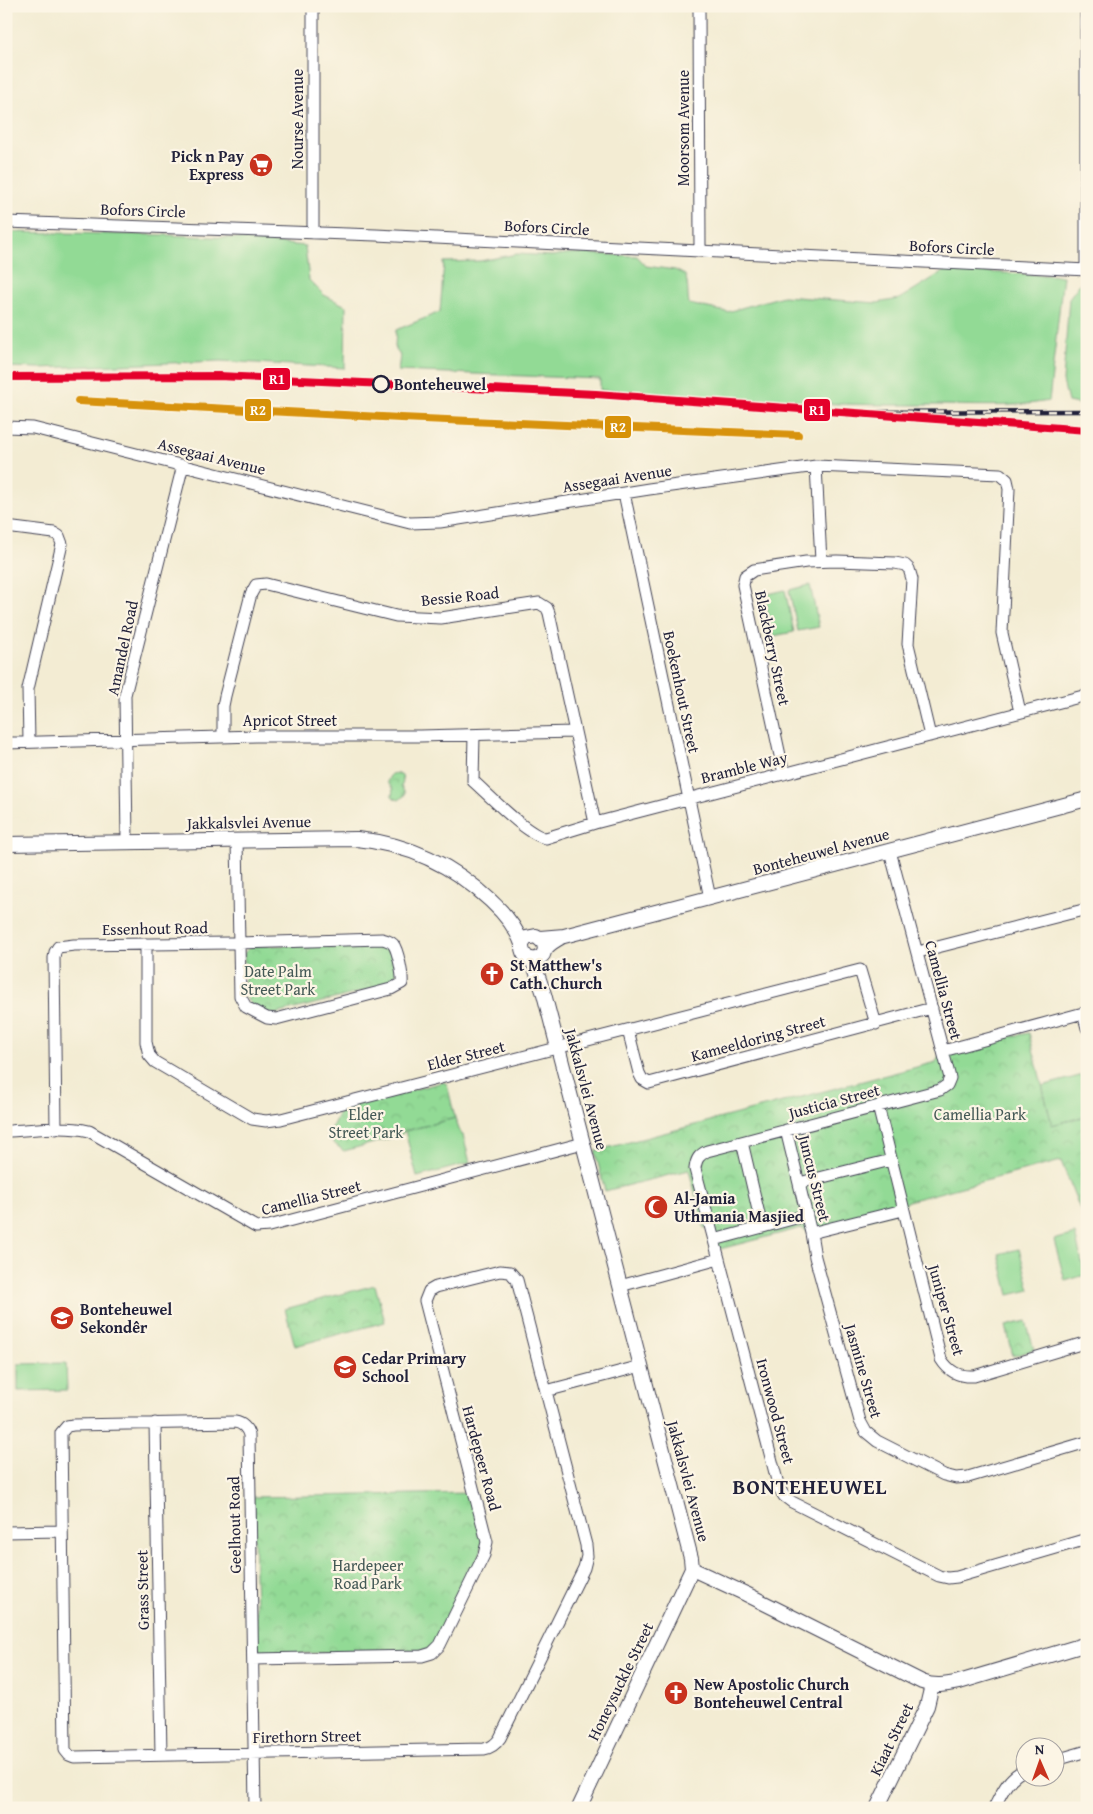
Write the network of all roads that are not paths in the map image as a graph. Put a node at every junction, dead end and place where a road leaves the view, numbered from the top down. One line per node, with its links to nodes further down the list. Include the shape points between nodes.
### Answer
1 (313, 6): 5 (street, Nourse Avenue)
2 (699, 6): 6 (street, Moorsom Avenue)
3 (1086, 6): 7 (street)
4 (6, 222): 5 (street, Bofors Circle)
5 (312, 232): 6 (street, Bofors Circle)
6 (700, 250): 7 (street, Bofors Circle)
7 (1086, 270)
8 (6, 427): 9 (street, Assegaai Avenue, via 33,428)
9 (183, 466): 11 (street, Assegaai Avenue, via 410,523 432,523); 20 (street, Amandel Road, via 125,695)
10 (816, 466): 11 (street, Assegaai Avenue); 13 (street); 15 (street, Assegaai Avenue, via 1000,474 1007,480 1002,633)
11 (624, 493): 24 (street, Boekenhout Street)
12 (6, 527): 22 (street, via 54,533 62,544 28,689)
13 (821, 561): 18 (street, Blackberry Street, via 895,563 909,569 912,579 908,644); 23 (street, Blackberry Street, via 754,570 748,572 743,580)
14 (1087, 695): 15 (street, Bramble Way)
15 (1020, 712): 18 (street, Bramble Way)
16 (574, 732): 17 (street, Apricot Street); 19 (street, Bessie Road, via 549,613 543,605 441,618 396,616 262,583 256,584 251,594 225,696); 26 (street, Bessie Road)
17 (474, 735): 19 (street, Apricot Street); 26 (street, Bramble Way, via 473,781 539,837 546,838)
18 (930, 736): 23 (street, Bramble Way)
19 (223, 737): 20 (street, Apricot Street)
20 (126, 740): 22 (street, Apricot Street); 28 (street, Amandel Road)
21 (6, 742): 22 (street, Apricot Street)
22 (29, 742)
23 (784, 774): 24 (street, Bramble Way)
24 (688, 799): 26 (street, Bramble Way); 31 (street, Boekenhout Street)
25 (1087, 799): 30 (street, Bonteheuwel Avenue)
26 (595, 823)
27 (236, 840): 28 (street, Jakkalsvlei Avenue); 33 (street); 35 (street, Jakkalsvlei Avenue, via 357,839 394,845 423,855 472,884)
28 (127, 841): 29 (street, Jakkalsvlei Avenue)
29 (6, 844)
30 (890, 851): 31 (street, Bonteheuwel Avenue); 36 (street, Camellia Street)
31 (710, 898): 35 (street, Bonteheuwel Avenue, via 564,936)
32 (1087, 909): 36 (street)
33 (239, 943): 33 (street, Essenhout Road, via 387,940 394,946 402,983 391,989 290,1016 267,1018 242,1002); 34 (street, Essenhout Road)
34 (146, 944): 42 (street, Elder Street, via 146,1042 149,1054 155,1062 243,1115 260,1121 281,1119); 45 (street, Essenhout Road, via 69,945 58,947 55,952)
35 (535, 947): 42 (street, Jakkalsvlei Avenue)
36 (918, 952): 37 (street, Camellia Street)
37 (932, 1008): 39 (street, Kameeldoring Street); 43 (street, Camellia Street)
38 (1085, 1013): 40 (street); 43 (street, Camellia Street)
39 (876, 1024): 41 (street, Kameeldoring Street, via 649,1083 639,1073); 41 (street, Elder Street, via 860,970)
40 (1087, 1028)
41 (628, 1030): 42 (street, Elder Street)
42 (558, 1048): 49 (street, Jakkalsvlei Avenue)
43 (943, 1052): 44 (street, Justicia Street, via 950,1071 947,1085 940,1090)
44 (878, 1106): 46 (street, Justicia Street); 50 (street, Juniper Street)
45 (56, 1129): 47 (street, Camellia Street); 49 (street, Camellia Street, via 81,1129 95,1133 256,1227)
46 (786, 1130): 48 (street, Justicia Street); 52 (street, Juncus Street)
47 (6, 1131)
48 (742, 1142): 51 (street, Justicia Street, via 708,1151); 55 (street)
49 (583, 1143): 59 (street, Jakkalsvlei Avenue)
50 (891, 1160): 52 (street); 53 (street, Juniper Street)
51 (696, 1161): 57 (street, Ironwood Street)
52 (799, 1183): 54 (street, Juncus Street)
53 (903, 1210): 56 (street); 60 (street, Juniper Street, via 941,1359 949,1369 958,1375 974,1376)
54 (807, 1214): 55 (street); 56 (street, Juncus Street)
55 (762, 1227): 57 (street)
56 (811, 1233): 65 (street, Jasmine Street, via 860,1421 871,1437 944,1475 956,1478)
57 (714, 1240): 58 (street, Ironwood Street)
58 (720, 1260): 59 (street); 68 (street, Ironwood Street, via 779,1488 788,1499 948,1578)
59 (620, 1286): 61 (street, Jakkalsvlei Avenue)
60 (1087, 1342)
61 (641, 1366): 62 (street); 69 (street, Jakkalsvlei Avenue)
62 (546, 1392): 71 (street, Hardepeer Road, via 513,1274 500,1271 429,1291 425,1304 486,1538 486,1551 476,1572 440,1645 428,1655); 74 (street, Firethorn Street, via 587,1556 584,1568 496,1744 484,1750)
63 (155, 1423): 64 (street, Geelhout Road, via 73,1425); 71 (street, Geelhout Road, via 235,1422 242,1424 248,1432); 75 (street, Grass Street)
64 (64, 1428): 66 (street, Firethorn Street, via 61,1433)
65 (1087, 1442)
66 (62, 1531): 67 (street); 75 (street, Firethorn Street, via 66,1753 74,1757)
67 (6, 1532)
68 (1087, 1539)
69 (692, 1570): 72 (street); 79 (street, Honeysuckle Street)
70 (1087, 1644): 72 (street, via 959,1682)
71 (253, 1658): 74 (street, Geelhout Road)
72 (932, 1685): 80 (street, Kiaat Street, via 928,1706)
73 (1087, 1751): 76 (street)
74 (254, 1753): 75 (street, Firethorn Street); 78 (street, Geelhout Road)
75 (161, 1755)
76 (1066, 1757)
77 (1016, 1775): 81 (street, via 1007,1783)
78 (255, 1808)
79 (578, 1808)
80 (877, 1808)
81 (994, 1808)

